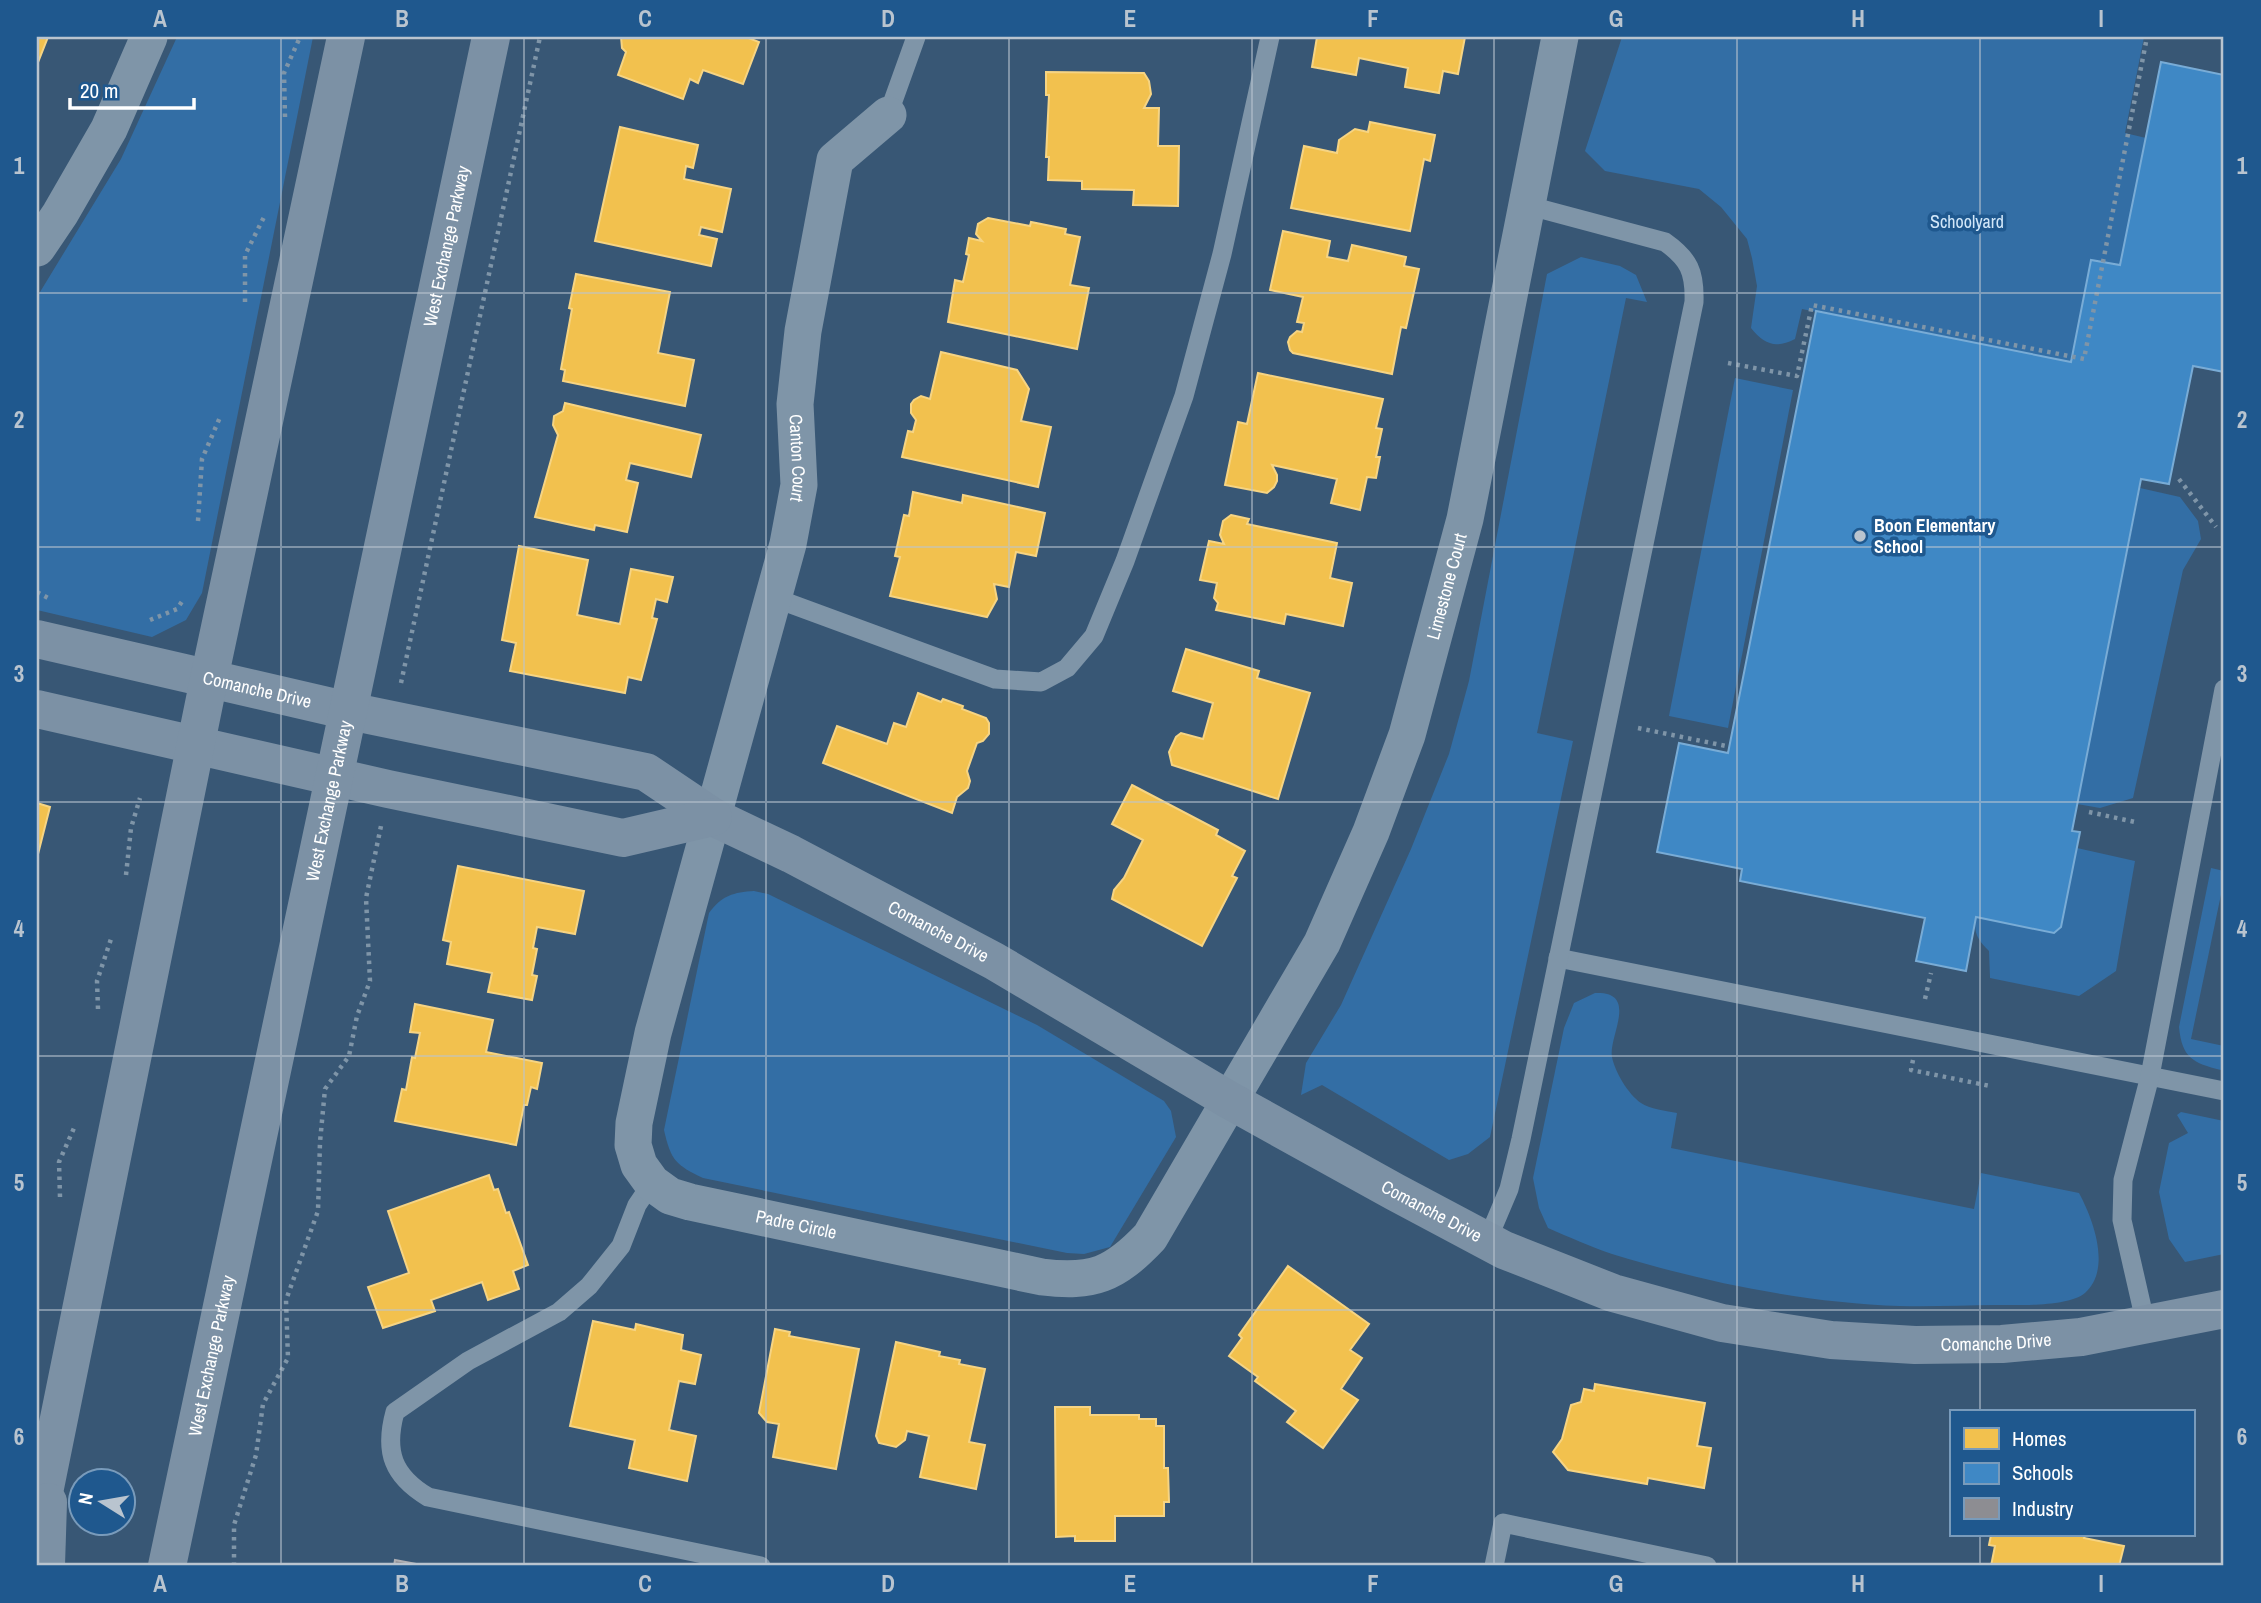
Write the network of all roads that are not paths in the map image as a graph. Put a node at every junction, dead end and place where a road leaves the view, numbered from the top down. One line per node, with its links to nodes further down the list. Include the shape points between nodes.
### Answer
1 (149, 37): 9 (street, via 109,129)
2 (346, 37): 12 (main road)
3 (491, 37): 15 (main road, West Exchange Parkway)
4 (916, 37): 7 (lane)
5 (1270, 37): 10 (lane, via 1222,254 1184,396 1094,636 1068,668 1041,682 995,679)
6 (1560, 37): 8 (street, Limestone Court)
7 (888, 114): 10 (street, Canton Court, via 835,160 801,344 795,404 799,485)
8 (1526, 205): 19 (lane, via 1665,242 1680,253 1695,284); 22 (street, Limestone Court, via 1465,519 1407,734 1371,832 1322,943)
9 (37, 248)
10 (772, 597): 18 (street, Canton Court)
11 (37, 639): 12 (main road, Comanche Drive)
12 (209, 679): 15 (main road, Comanche Drive); 16 (main road)
13 (2224, 689): 20 (lane)
14 (37, 709): 16 (main road)
15 (349, 711): 17 (main road, West Exchange Parkway); 18 (main road, Comanche Drive, via 646,772)
16 (196, 745): 17 (main road); 27 (main road)
17 (335, 778): 18 (main road, via 624,838); 30 (main road, West Exchange Parkway)
18 (713, 817): 22 (main road, Comanche Drive, via 994,961); 23 (street, via 653,1033 634,1123 633,1145 639,1165)
19 (1558, 958): 20 (lane); 24 (lane, via 1508,1189)
20 (2150, 1076): 21 (lane); 26 (lane, via 2123,1180 2122,1220)
21 (2224, 1091)
22 (1229, 1100): 23 (street, Padre Circle, via 1150,1237 1129,1260 1102,1275 1072,1281 690,1202 670,1196); 24 (main road, Comanche Drive)
23 (652, 1183): 31 (lane, via 637,1205 621,1246 589,1286 559,1312 468,1361 395,1412 391,1452 398,1472 428,1497)
24 (1487, 1241): 26 (main road, Comanche Drive, via 1613,1293 1722,1322 1831,1340 2002,1345)
25 (2224, 1309): 26 (main road, Comanche Drive)
26 (2146, 1325)
27 (49, 1468): 28 (main road); 29 (main road)
28 (37, 1527)
29 (46, 1566)
30 (167, 1566)
31 (761, 1566)
32 (1494, 1566): 33 (lane, via 1503,1523)
33 (1707, 1566)

